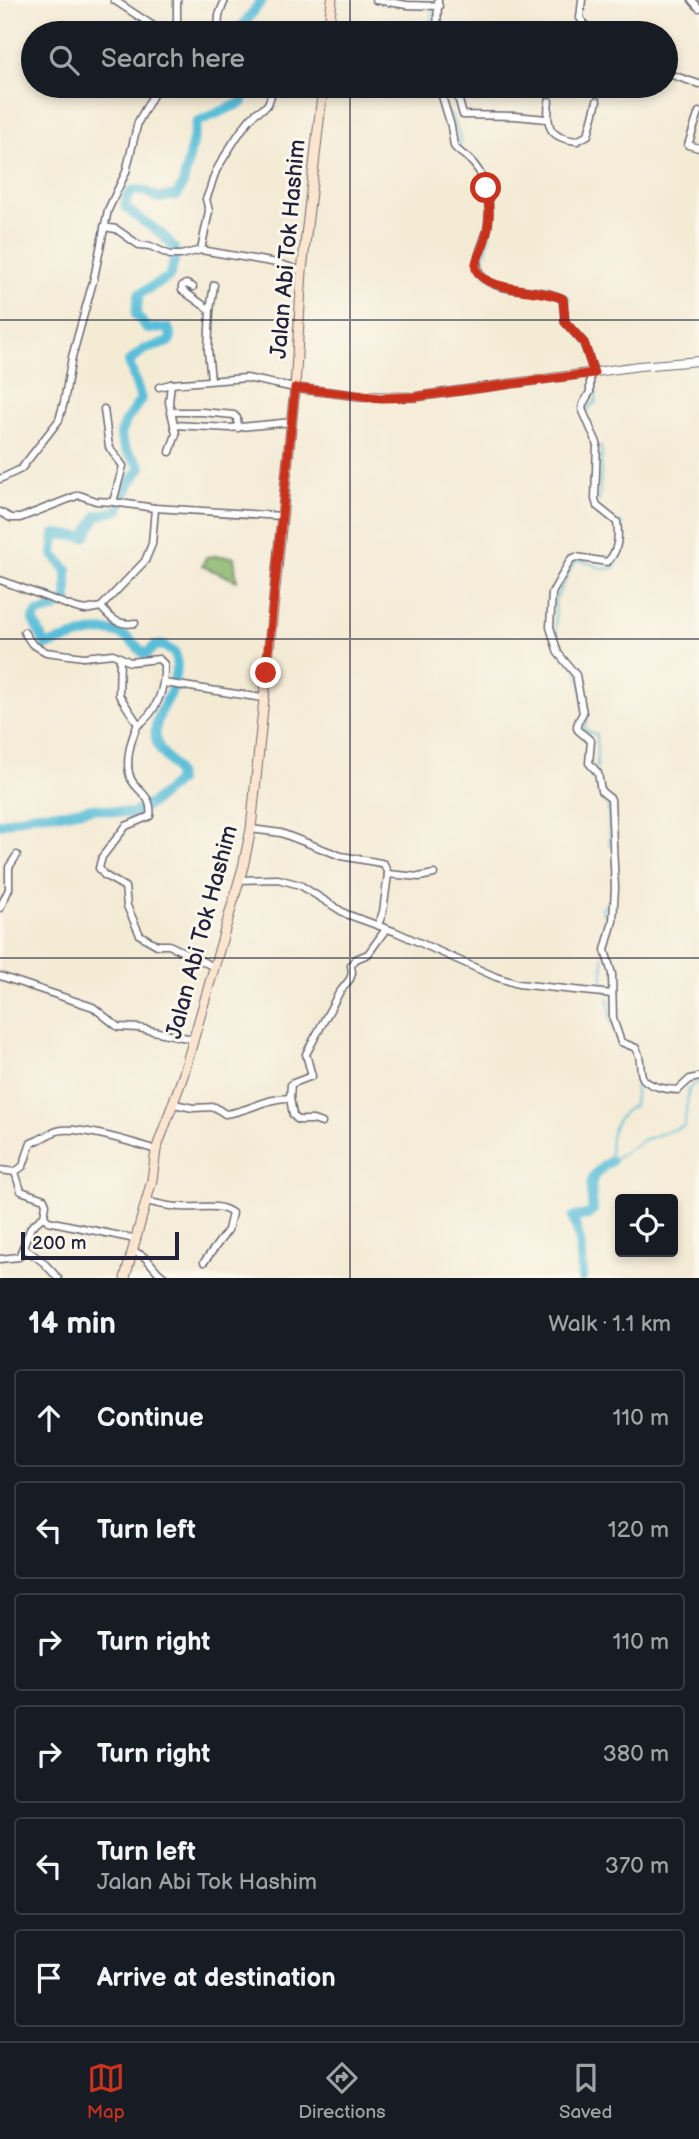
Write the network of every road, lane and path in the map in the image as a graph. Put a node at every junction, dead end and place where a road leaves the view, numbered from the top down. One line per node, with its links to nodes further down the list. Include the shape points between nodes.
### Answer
1 (114, 0): 10 (street)
2 (177, 0): 11 (street)
3 (225, 0): 12 (street)
4 (332, 0): 13 (main road)
5 (376, 0): 8 (street)
6 (582, 0): 14 (street)
7 (692, 0): 9 (street)
8 (435, 4)
9 (699, 8)
10 (146, 21)
11 (177, 21)
12 (219, 21)
13 (329, 21)
14 (582, 21)
15 (678, 77): 16 (street)
16 (699, 84)
17 (151, 98): 27 (street, via 138,122 129,165)
18 (271, 98): 28 (street, via 267,108 252,116 216,172 206,199 208,217)
19 (322, 98): 29 (main road, Jalan Abi Tok Hashim)
20 (443, 98): 34 (street, via 455,149 481,173 488,196 487,235 476,268 489,281 563,299 565,322 584,343)
21 (458, 98): 25 (street, via 463,115)
22 (549, 101): 25 (street)
23 (597, 102): 25 (street, via 588,135 581,141 559,137)
24 (699, 112): 26 (street, via 688,145)
25 (547, 119)
26 (699, 148)
27 (104, 227): 28 (street, via 170,255); 45 (street, via 59,420 21,468)
28 (201, 250): 29 (street)
29 (303, 271): 38 (main road, Jalan Abi Tok Hashim)
30 (214, 285): 32 (street)
31 (193, 287): 32 (street, via 186,284 182,290)
32 (210, 310): 35 (street)
33 (699, 361): 34 (street)
34 (592, 373): 38 (street, via 414,397); 68 (street, via 582,409 597,443 597,506 617,522 618,541 607,562 571,559 552,593 550,619 558,653 576,675 583,713 576,725 591,741 589,763 601,791 611,799 615,888 605,950 612,974)
35 (211, 380): 36 (street); 38 (street, via 256,379)
36 (171, 384): 37 (street); 40 (street)
37 (159, 387)
38 (295, 388): 41 (main road, Jalan Abi Tok Hashim)
39 (104, 410): 46 (street, via 110,447 123,466)
40 (170, 412): 42 (street); 43 (street, via 234,415)
41 (292, 422): 43 (street); 49 (main road, Jalan Abi Tok Hashim)
42 (174, 425): 43 (street); 44 (street)
43 (238, 428)
44 (170, 452)
45 (0, 479)
46 (116, 503): 47 (street); 48 (street, via 79,495 20,518)
47 (155, 508): 49 (street); 51 (street, via 152,544 145,561)
48 (0, 512)
49 (282, 516): 56 (main road, Jalan Abi Tok Hashim)
50 (0, 579): 51 (street, via 85,610)
51 (101, 607): 52 (street, via 116,622)
52 (135, 623)
53 (24, 632): 54 (street, via 46,652 84,657 113,654)
54 (120, 659): 55 (street, via 159,659 164,664); 57 (street, via 119,695)
55 (164, 683): 56 (street); 57 (street, via 156,706)
56 (263, 698): 58 (main road, Jalan Abi Tok Hashim)
57 (138, 726): 66 (street, via 128,769 148,799 150,816 126,826 99,868 125,887 127,906 140,935)
58 (251, 830): 60 (street, via 281,833 341,856 381,863); 62 (main road, Jalan Abi Tok Hashim)
59 (17, 855): 63 (street, via 9,867 9,888)
60 (388, 874): 61 (street); 64 (street)
61 (434, 874)
62 (239, 880): 64 (street, via 292,882 346,914); 66 (main road, Jalan Abi Tok Hashim)
63 (0, 908)
64 (378, 925): 65 (street)
65 (386, 929): 68 (street, via 507,981); 71 (street, via 368,954 351,965 350,979 306,1054 313,1074 291,1084)
66 (214, 967): 69 (main road, Jalan Abi Tok Hashim)
67 (0, 976): 69 (street, via 93,1007 118,1027)
68 (608, 993): 70 (street, via 621,1042 636,1048 643,1080 678,1090)
69 (192, 1039): 72 (main road, Jalan Abi Tok Hashim)
70 (699, 1077)
71 (290, 1098): 72 (street, via 268,1099 230,1114 215,1107); 73 (street, via 298,1120)
72 (174, 1104): 74 (main road, Jalan Abi Tok Hashim)
73 (321, 1123)
74 (156, 1150): 76 (street, via 80,1131 58,1131 31,1143 23,1166); 77 (main road, Jalan Abi Tok Hashim)
75 (0, 1170): 76 (street)
76 (15, 1172): 78 (street, via 21,1191 44,1199)
77 (146, 1201): 79 (main road, Jalan Abi Tok Hashim); 83 (street, via 181,1208 207,1205 232,1213 230,1226)
78 (44, 1216): 79 (street, via 54,1223); 80 (street, via 31,1227)
79 (135, 1239): 81 (main road, Jalan Abi Tok Hashim)
80 (24, 1248): 82 (street, via 19,1257); 84 (street)
81 (132, 1251): 85 (main road, Jalan Abi Tok Hashim); 86 (street, via 148,1258)
82 (0, 1259)
83 (204, 1262)
84 (58, 1278)
85 (125, 1278)
86 (165, 1278)

